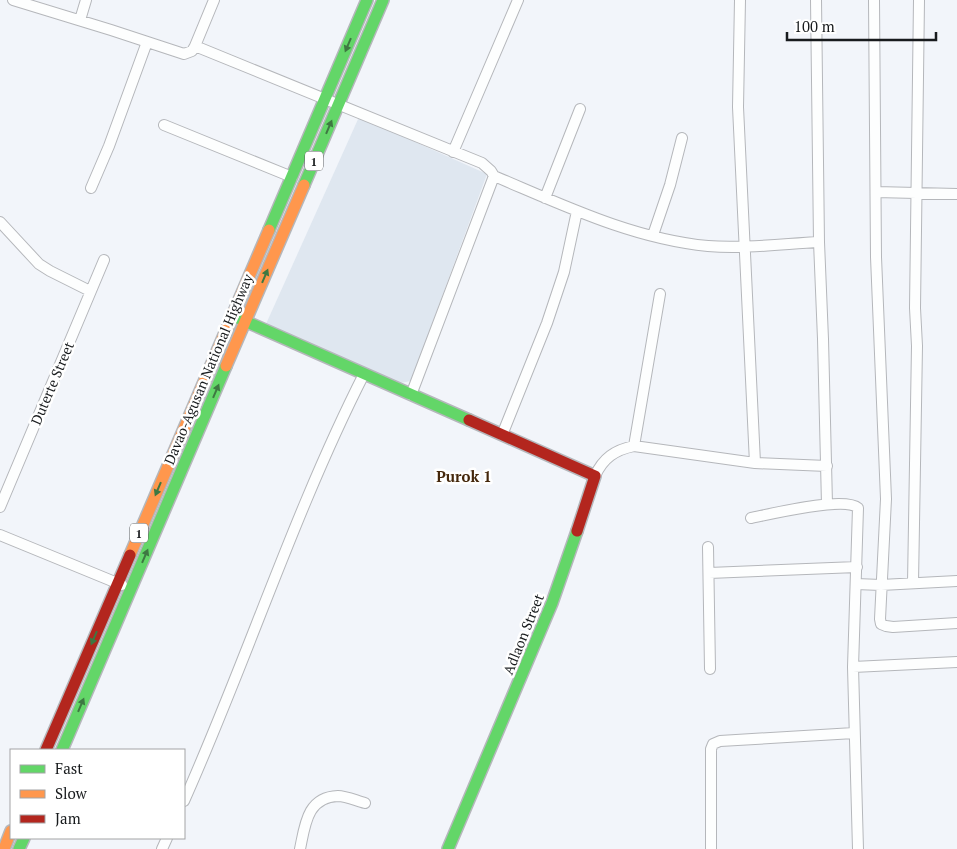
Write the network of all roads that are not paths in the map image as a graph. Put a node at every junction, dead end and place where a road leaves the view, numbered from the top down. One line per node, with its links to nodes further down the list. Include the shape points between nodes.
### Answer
1 (13, 0): 11 (street)
2 (86, 0): 11 (street)
3 (214, 0): 13 (street)
4 (367, 0): 14 (main road, Davao-Agusan National Highway / 1, one-way to 14)
5 (383, 0): 15 (main road, Davao-Agusan National Highway / 1)
6 (518, 0): 19 (street)
7 (740, 0): 33 (street, via 738,107)
8 (816, 0): 32 (street)
9 (874, 0): 23 (street)
10 (919, 0): 24 (street)
11 (80, 20): 12 (street)
12 (147, 42): 13 (street, via 184,54); 22 (street)
13 (195, 46): 14 (street)
14 (324, 100): 15 (street); 21 (main road, Davao-Agusan National Highway / 1)
15 (338, 105): 19 (street); 29 (main road, Davao-Agusan National Highway / 1, one-way to 15)
16 (580, 109): 26 (street)
17 (164, 125): 21 (street)
18 (682, 138): 31 (street)
19 (453, 152): 20 (street, via 488,167)
20 (494, 176): 26 (street); 40 (street)
21 (292, 177): 28 (main road, Davao-Agusan National Highway / 1)
22 (91, 188)
23 (876, 192): 24 (street); 59 (street, via 886,499)
24 (916, 193): 25 (street); 57 (street)
25 (957, 194)
26 (545, 198): 27 (street)
27 (577, 210): 31 (street, via 602,221); 43 (street, via 564,272 547,323)
28 (277, 211): 29 (main road); 37 (main road, Davao-Agusan National Highway / 1)
29 (290, 216): 38 (main road, Davao-Agusan National Highway / 1, one-way to 29)
30 (0, 222): 35 (street, via 39,264)
31 (653, 235): 33 (street, via 708,246)
32 (819, 242): 33 (street); 46 (street)
33 (744, 246): 45 (street)
34 (104, 260): 35 (street, Duterte Street)
35 (90, 291): 49 (street, Duterte Street)
36 (660, 294): 44 (street)
37 (232, 316): 38 (main road); 41 (main road, Davao-Agusan National Highway / 1)
38 (245, 321): 39 (main road); 42 (main road, Davao-Agusan National Highway / 1, one-way to 38)
39 (364, 374): 40 (main road); 68 (street, via 302,514)
40 (411, 394): 43 (main road)
41 (189, 416): 42 (main road); 56 (main road, Davao-Agusan National Highway / 1, one-way to 56)
42 (202, 421): 60 (main road, Davao-Agusan National Highway / 1, one-way to 42)
43 (502, 435): 47 (main road)
44 (634, 446): 45 (street); 47 (street, Adlaon Street, via 613,453)
45 (755, 463): 46 (street)
46 (827, 466): 48 (street)
47 (595, 476): 73 (main road, Adlaon Street, via 552,603)
48 (827, 504): 50 (street); 53 (street, via 849,504 858,508)
49 (0, 507)
50 (751, 518)
51 (0, 535): 56 (street)
52 (708, 547): 54 (street)
53 (857, 567): 54 (street); 58 (street)
54 (709, 573): 64 (street)
55 (957, 580): 57 (street)
56 (118, 583): 60 (street); 66 (main road, Davao-Agusan National Highway / 1, one-way to 66)
57 (913, 583): 59 (street)
58 (856, 584): 59 (street); 63 (street)
59 (881, 585): 61 (street, via 881,624)
60 (131, 588): 67 (main road, Davao-Agusan National Highway / 1, one-way to 60)
61 (957, 623)
62 (957, 662): 63 (street)
63 (853, 667): 65 (street)
64 (710, 669)
65 (854, 733): 74 (street, via 713,744); 75 (street)
66 (48, 746): 67 (main road)
67 (62, 748)
68 (185, 799)
69 (365, 803): 72 (street, via 338,796 322,800 312,807)
70 (10, 834): 71 (main road)
71 (4, 849)
72 (300, 849)
73 (448, 849)
74 (712, 849)
75 (858, 849)

